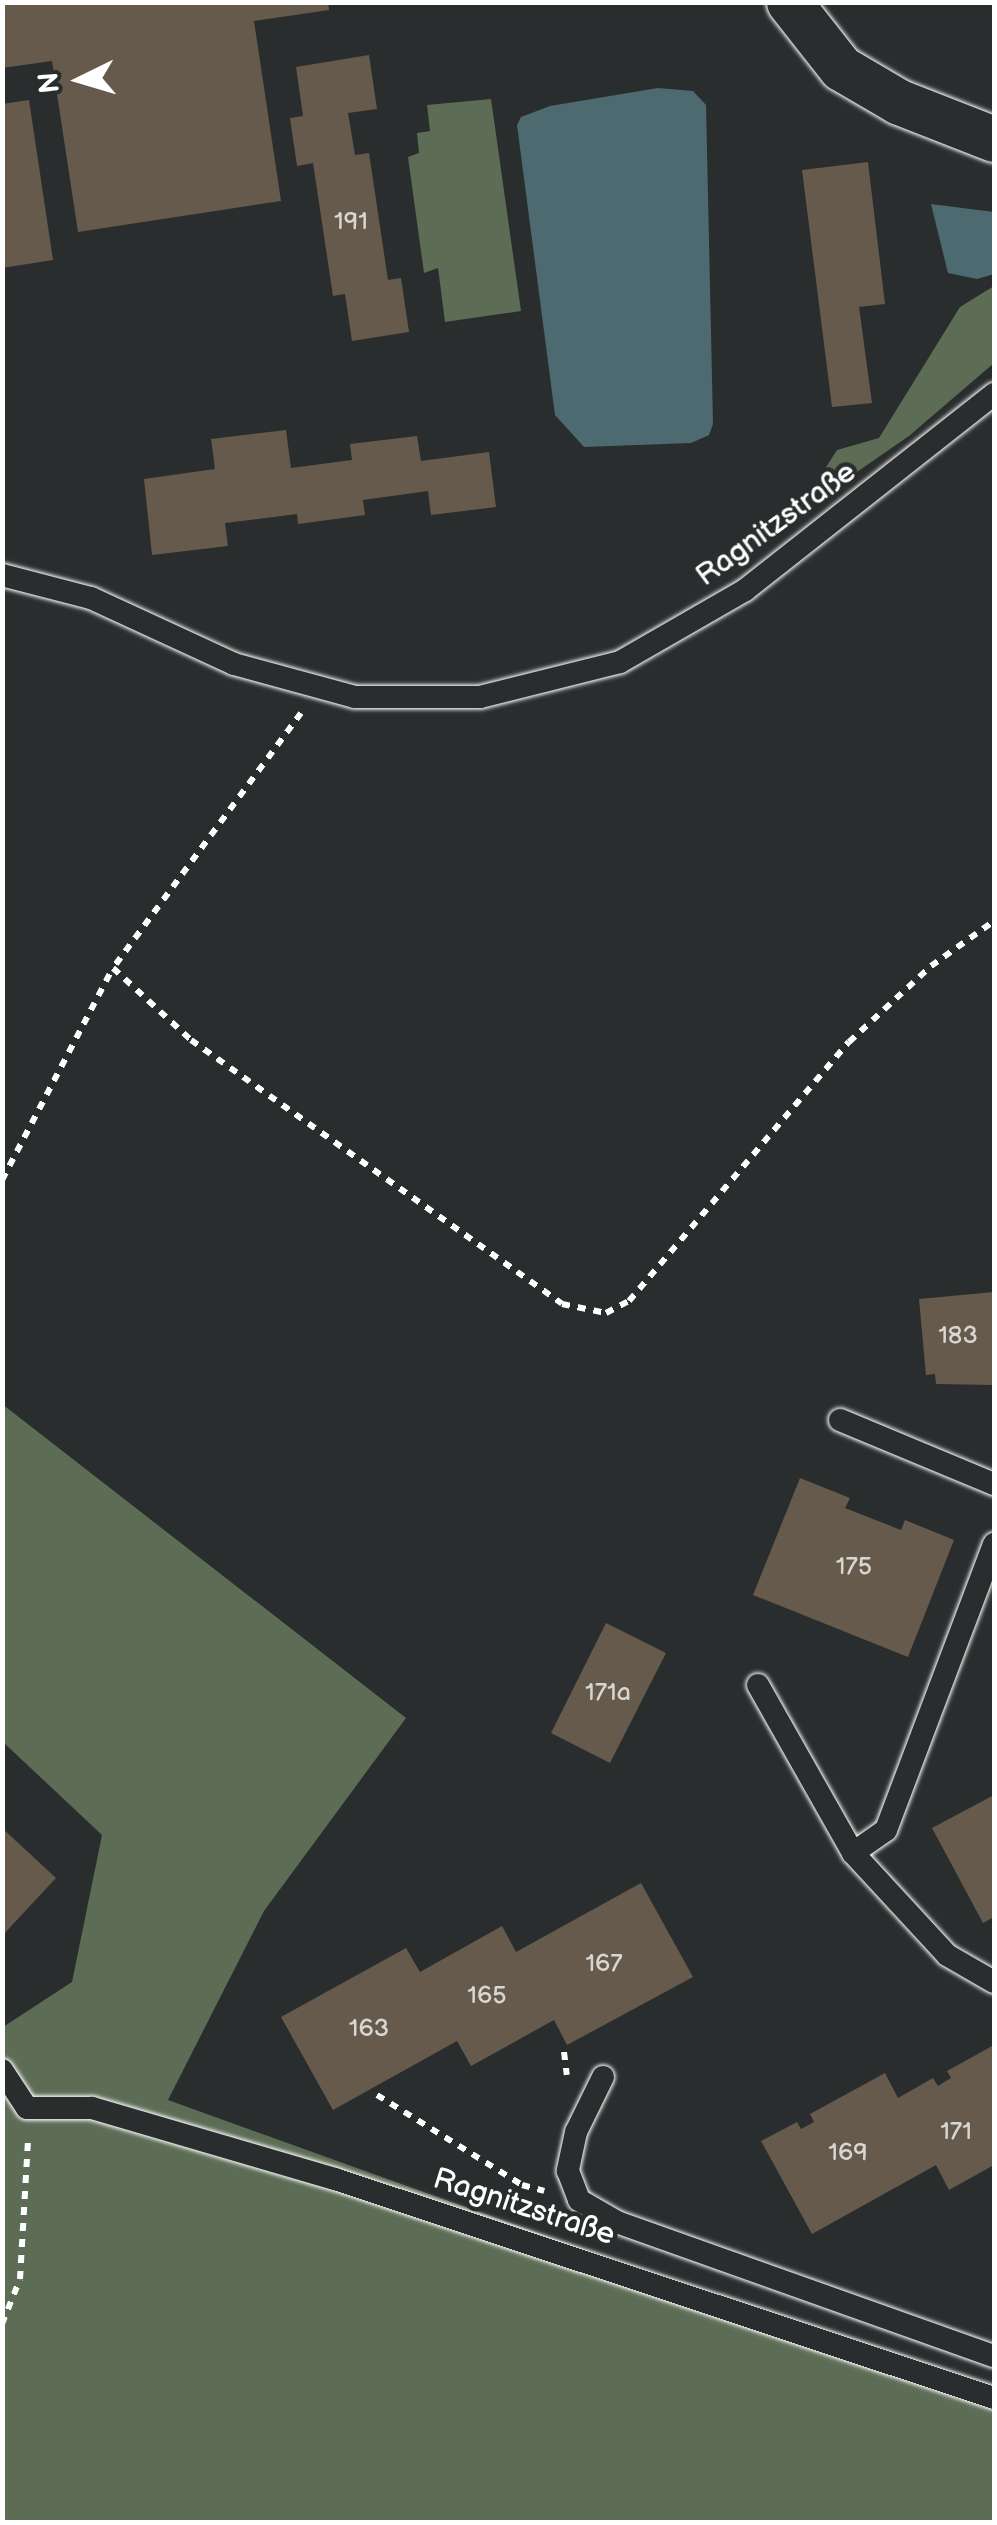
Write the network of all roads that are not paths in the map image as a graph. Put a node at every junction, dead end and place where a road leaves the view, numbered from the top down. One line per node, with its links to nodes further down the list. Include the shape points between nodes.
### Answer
1 (789, 2): 2 (street, via 841,68 899,102)
2 (994, 139)
3 (994, 394): 4 (lane, Ragnitzstraße, via 745,590 620,662 480,697 355,697 234,664 91,598)
4 (2, 575)
5 (840, 1420): 6 (lane)
6 (994, 1484)
7 (994, 1544): 9 (lane, via 886,1830)
8 (758, 1685): 9 (lane)
9 (853, 1854): 10 (lane, via 947,1955)
10 (994, 1982)
11 (2, 2070): 14 (lane)
12 (603, 2077): 15 (lane, Ragnitzstraße, via 568,2172 579,2200 616,2222)
13 (2, 2106): 14 (lane, Ragnitzstraße)
14 (27, 2108): 16 (lane, Ragnitzstraße, via 92,2108 335,2179)
15 (994, 2356)
16 (994, 2398)

